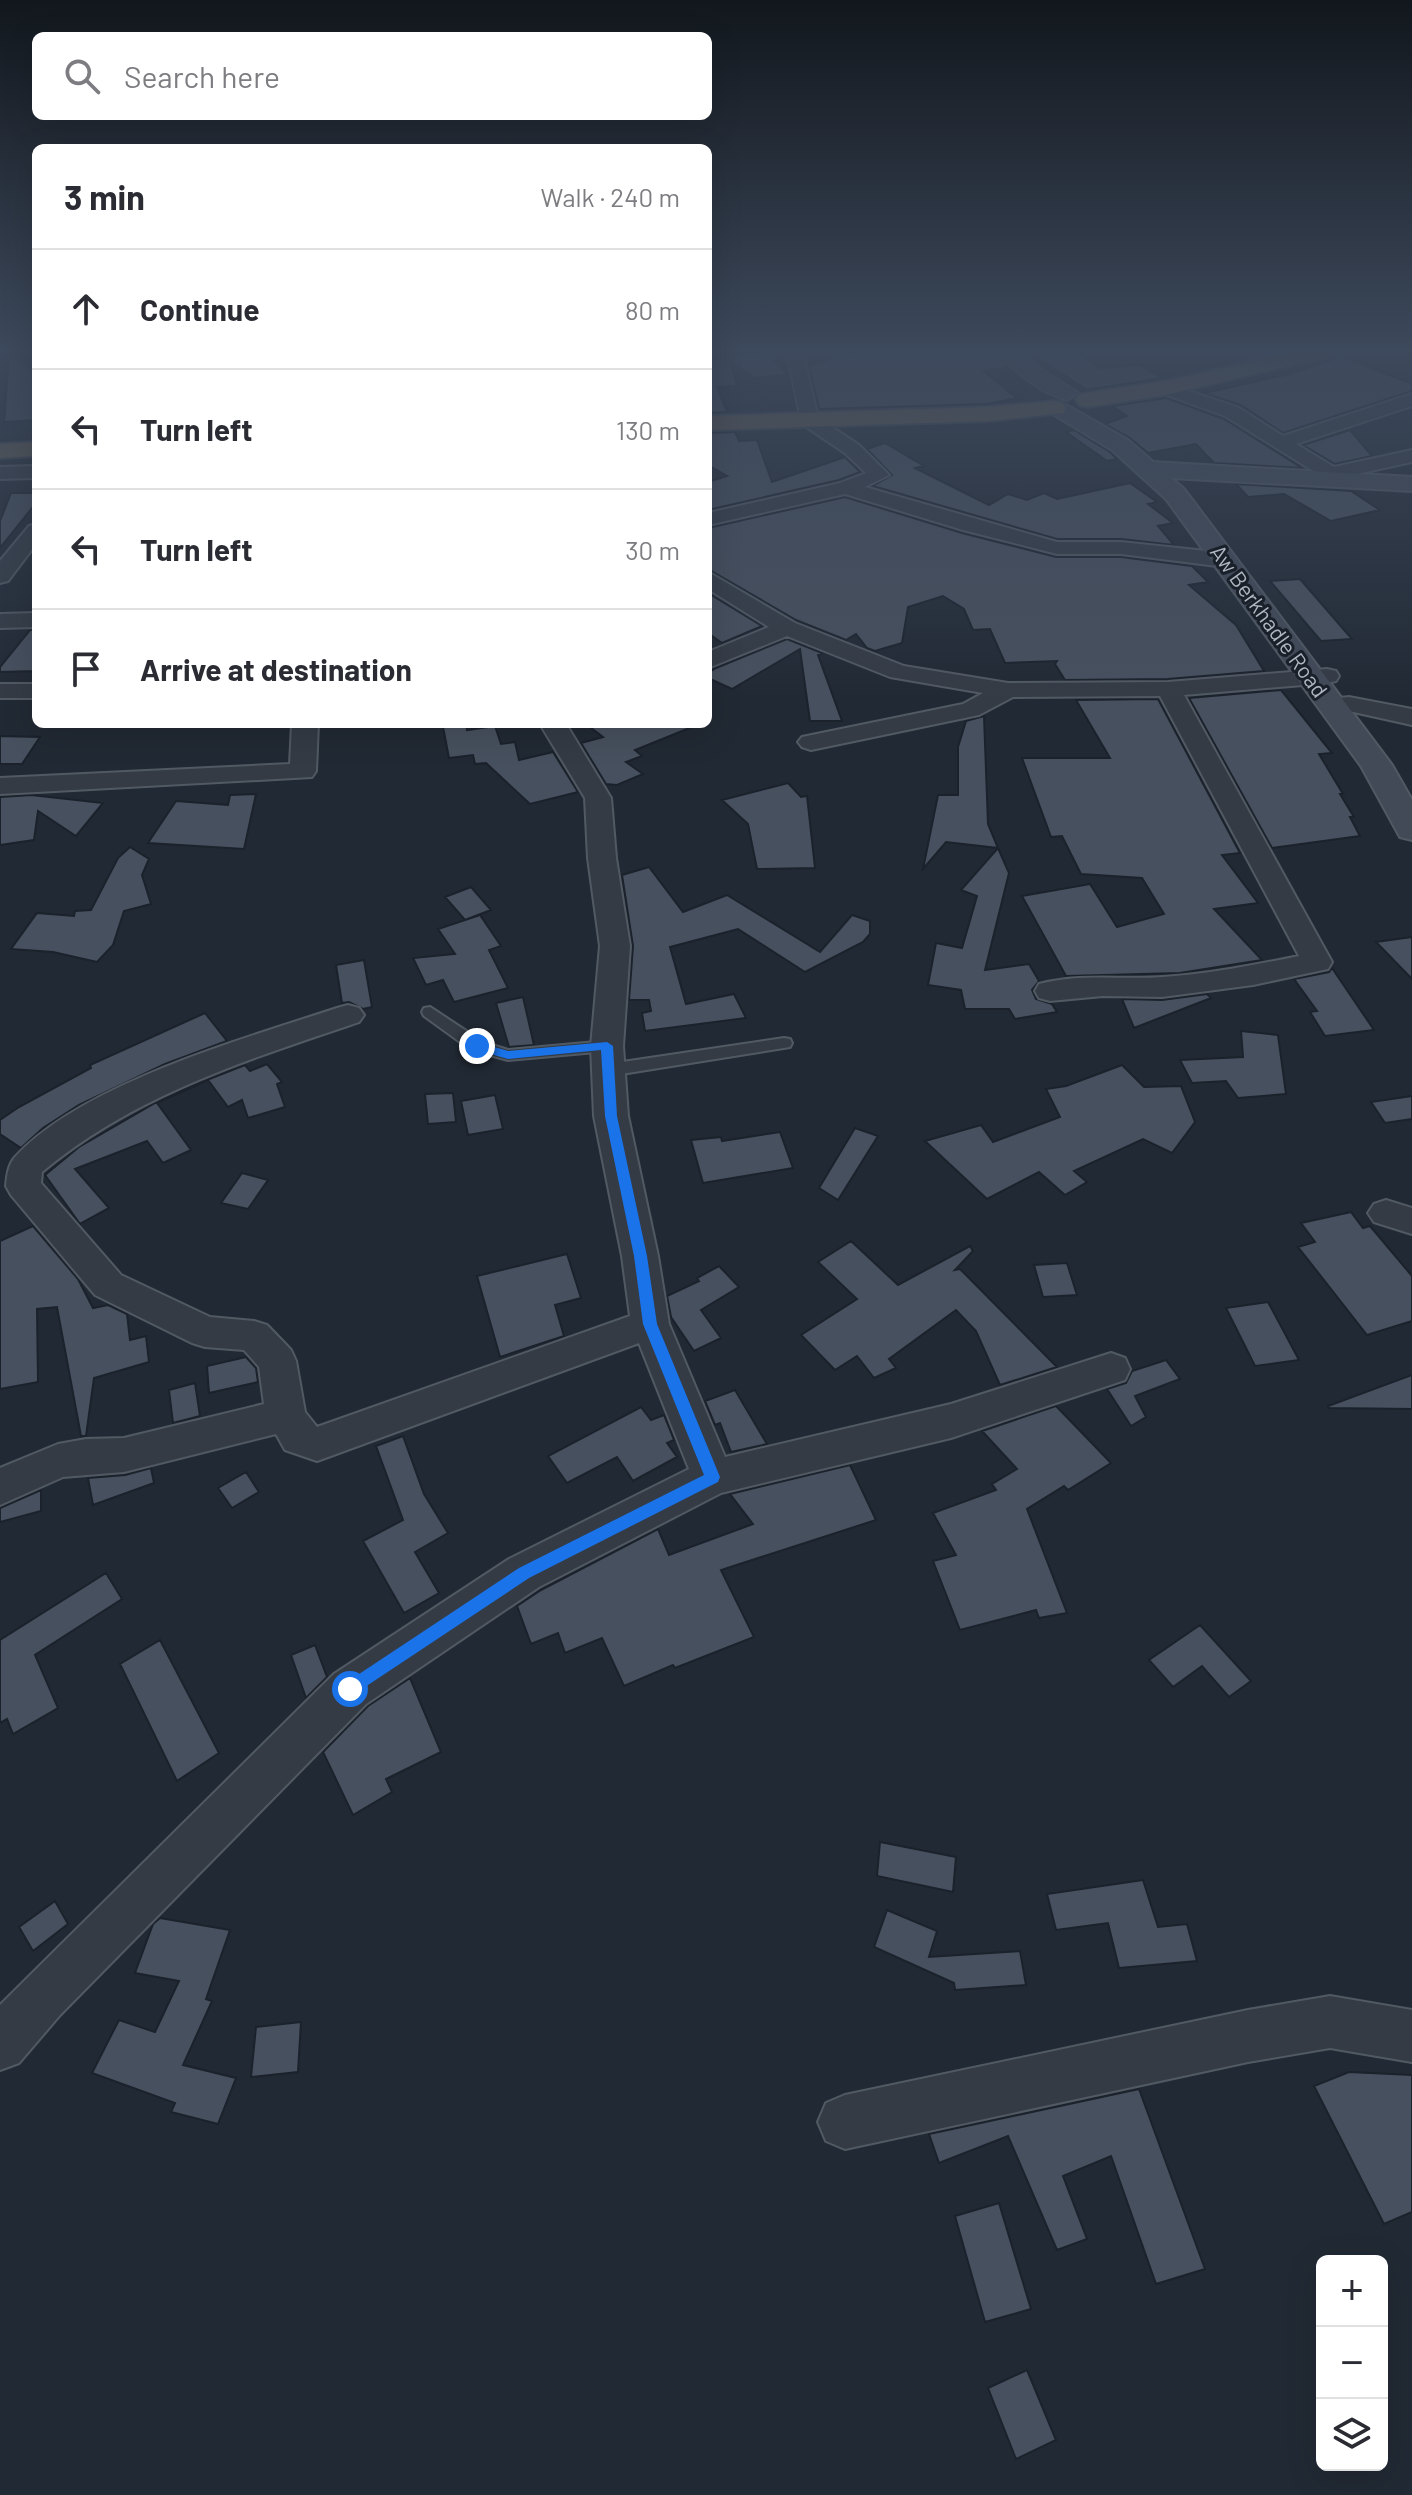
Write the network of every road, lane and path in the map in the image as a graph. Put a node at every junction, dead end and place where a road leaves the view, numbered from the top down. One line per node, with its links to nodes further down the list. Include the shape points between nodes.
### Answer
1 (872, 468): 9 (street, via 879,475)
2 (1320, 468): 7 (street)
3 (1365, 468): 7 (street)
4 (1162, 470): 7 (main road); 13 (main road, Aw Berkhadle Road); 21 (main road, Aw Berkhadle Road, via 1223,529)
5 (32, 472): 6 (street)
6 (0, 473)
7 (1333, 477): 8 (main road)
8 (1412, 484)
9 (846, 488): 10 (street); 13 (street, via 1057,548 1121,548)
10 (712, 518)
11 (32, 538): 12 (street); 14 (street)
12 (0, 543)
13 (1225, 560): 21 (main road, Aw Berkhadle Road)
14 (0, 577): 15 (street)
15 (24, 579)
16 (712, 581): 19 (street)
17 (32, 620): 18 (street)
18 (0, 621)
19 (787, 628): 20 (street); 23 (street, via 899,672)
20 (712, 659)
21 (1318, 676): 22 (street); 26 (main road, Aw Berkhadle Road)
22 (1168, 689): 23 (street); 34 (street, via 1317,962 1162,987)
23 (1008, 690): 30 (street, via 970,710)
24 (0, 691): 25 (street)
25 (32, 691)
26 (1340, 704): 27 (street); 32 (main road, Aw Berkhadle Road, via 1390,750); 33 (main road, Aw Berkhadle Road)
27 (1412, 717)
28 (305, 728): 31 (street, via 303,771)
29 (555, 728): 38 (street, via 598,798 615,946)
30 (811, 742)
31 (0, 786)
32 (1412, 787)
33 (1412, 830)
34 (1050, 991)
35 (430, 1012): 38 (lane, via 477,1046 508,1055)
36 (348, 1015): 41 (street, via 225,1056 128,1099 74,1129 26,1167 23,1186 108,1285 205,1332 254,1336 277,1361)
37 (784, 1043): 38 (lane)
38 (608, 1058): 39 (street, via 611,1116)
39 (650, 1324): 41 (street, via 317,1444 299,1438); 42 (street)
40 (1111, 1369): 42 (street, via 951,1421)
41 (286, 1415): 43 (street, via 124,1455 58,1461)
42 (713, 1477): 45 (street, via 524,1573 350,1689)
43 (0, 1487)
44 (1412, 2036): 46 (street, via 1330,2022)
45 (0, 2044)
46 (845, 2122)

